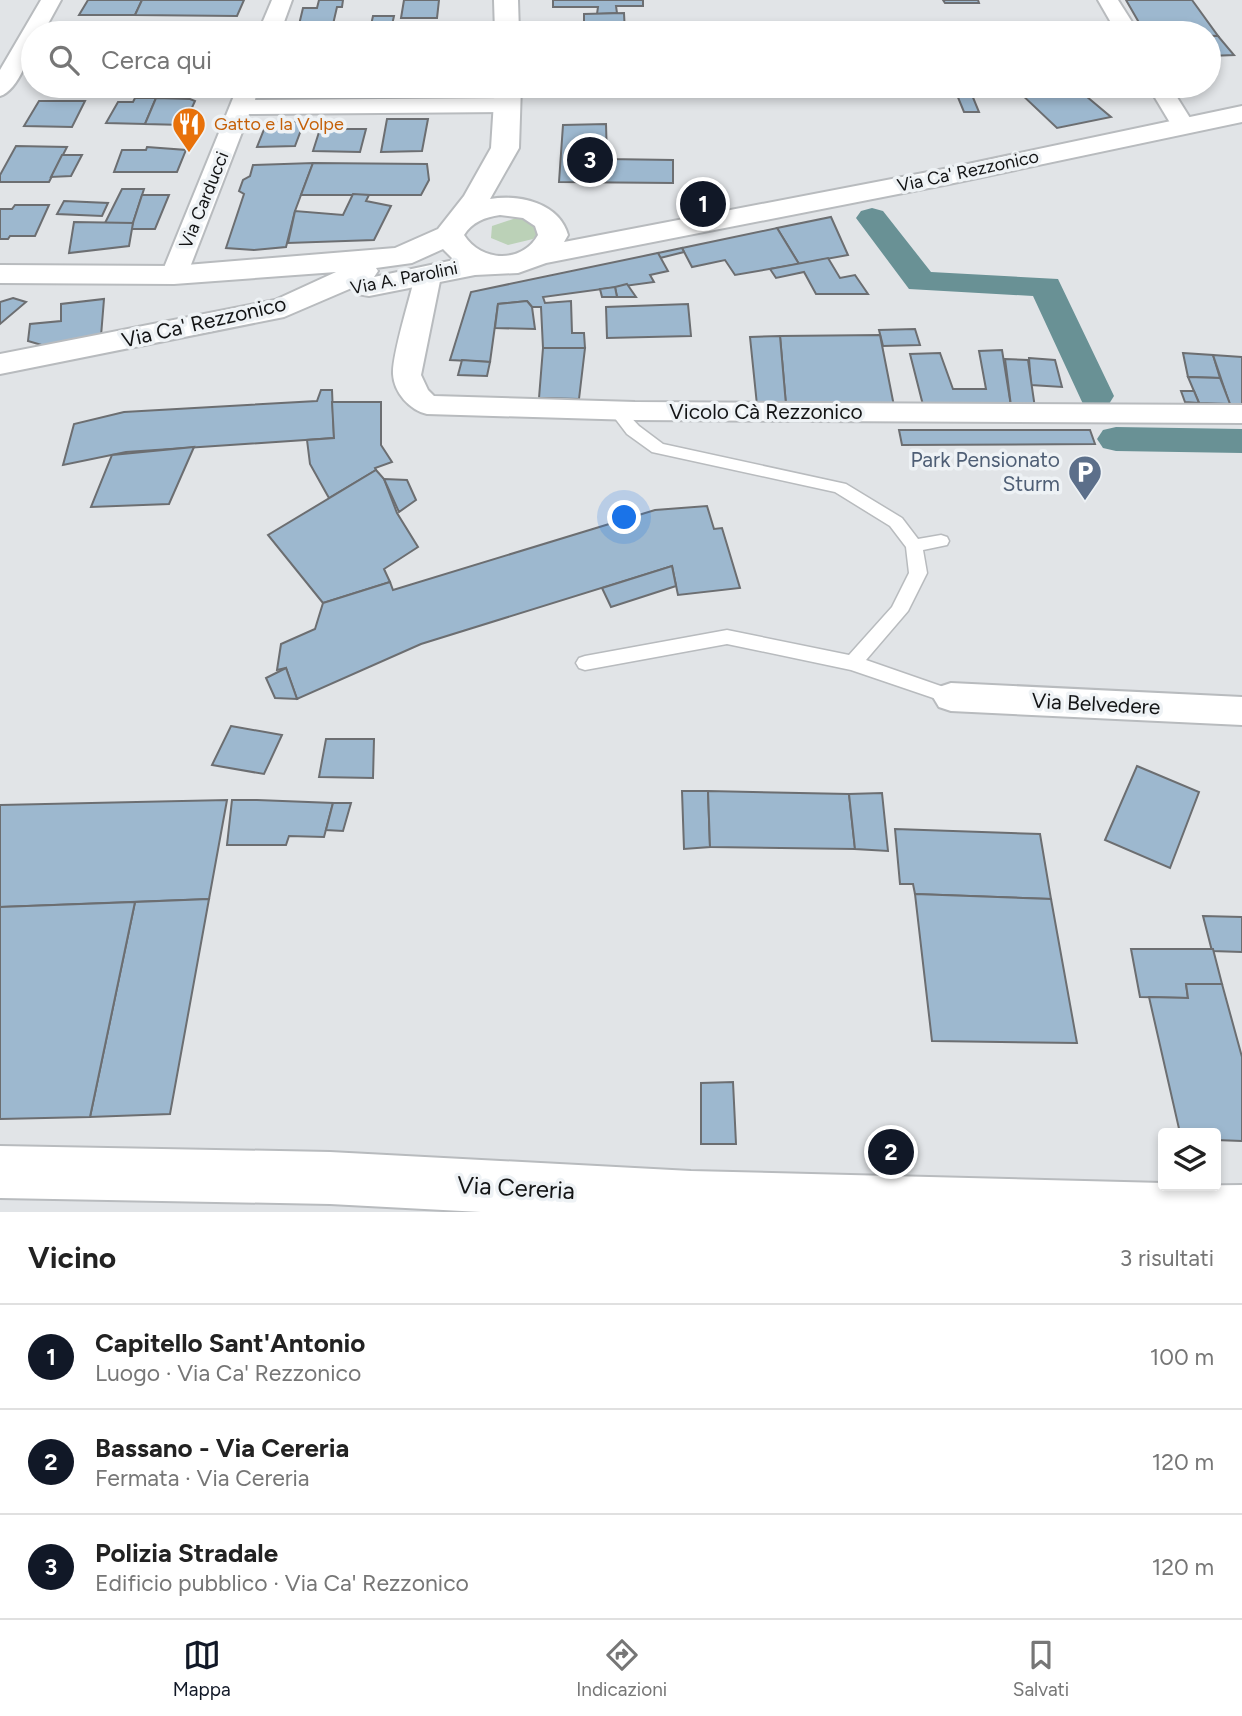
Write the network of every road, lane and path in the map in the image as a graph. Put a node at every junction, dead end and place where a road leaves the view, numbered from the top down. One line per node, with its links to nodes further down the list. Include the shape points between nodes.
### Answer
1 (51, 0): 5 (street)
2 (282, 0): 6 (street)
3 (506, 0): 7 (main road)
4 (1108, 0): 8 (street)
5 (39, 21)
6 (274, 21)
7 (507, 21)
8 (1121, 21)
9 (21, 52): 10 (street)
10 (0, 89)
11 (244, 98): 25 (street, Via Carducci)
12 (508, 98): 16 (main road)
13 (1166, 98): 15 (street)
14 (1242, 114): 15 (main road, Via Ca' Rezzonico)
15 (1183, 126): 18 (main road, Via Ca' Rezzonico)
16 (505, 148): 17 (main road); 19 (main road)
17 (529, 198): 18 (main road, Via Ca' Rezzonico, via 622,228); 19 (main road, Via Ca' Rezzonico, via 470,213); 20 (main road, via 552,227 551,242)
18 (694, 225): 20 (main road, Via Ca' Rezzonico)
19 (454, 227): 21 (main road, Via A. Parolini); 22 (main road, Via Ca' Rezzonico, via 453,248)
20 (537, 256): 22 (main road, Via Ca' Rezzonico, via 523,262)
21 (401, 257): 23 (main road, Via A. Parolini); 27 (main road, Via Ca' Rezzonico)
22 (489, 264): 26 (main road, Via A. Parolini)
23 (236, 270): 25 (main road, Via A. Parolini); 27 (main road, Via A. Parolini, via 284,276)
24 (0, 274): 25 (main road, Via A. Parolini)
25 (174, 275)
26 (428, 276): 27 (main road, Via A. Parolini, via 349,291); 29 (street, Vicolo Cà Rezzonico, via 407,375 415,395 428,405)
27 (322, 288): 28 (main road, Via Ca' Rezzonico, via 284,308)
28 (0, 364)
29 (616, 410): 30 (street, Vicolo Cà Rezzonico); 32 (lane, via 658,448 840,488 896,522)
30 (1242, 414)
31 (941, 541): 32 (lane)
32 (914, 546): 34 (lane, via 918,573 899,611)
33 (585, 663): 34 (lane, via 727,637)
34 (853, 663): 35 (lane)
35 (951, 696): 36 (street, Via Belvedere)
36 (1242, 711)
37 (0, 1172): 38 (main road, Via Cereria, via 330,1178)
38 (691, 1205): 39 (main road, Via Cereria)
39 (1019, 1208): 40 (main road, Via Cereria)
40 (1242, 1210)

